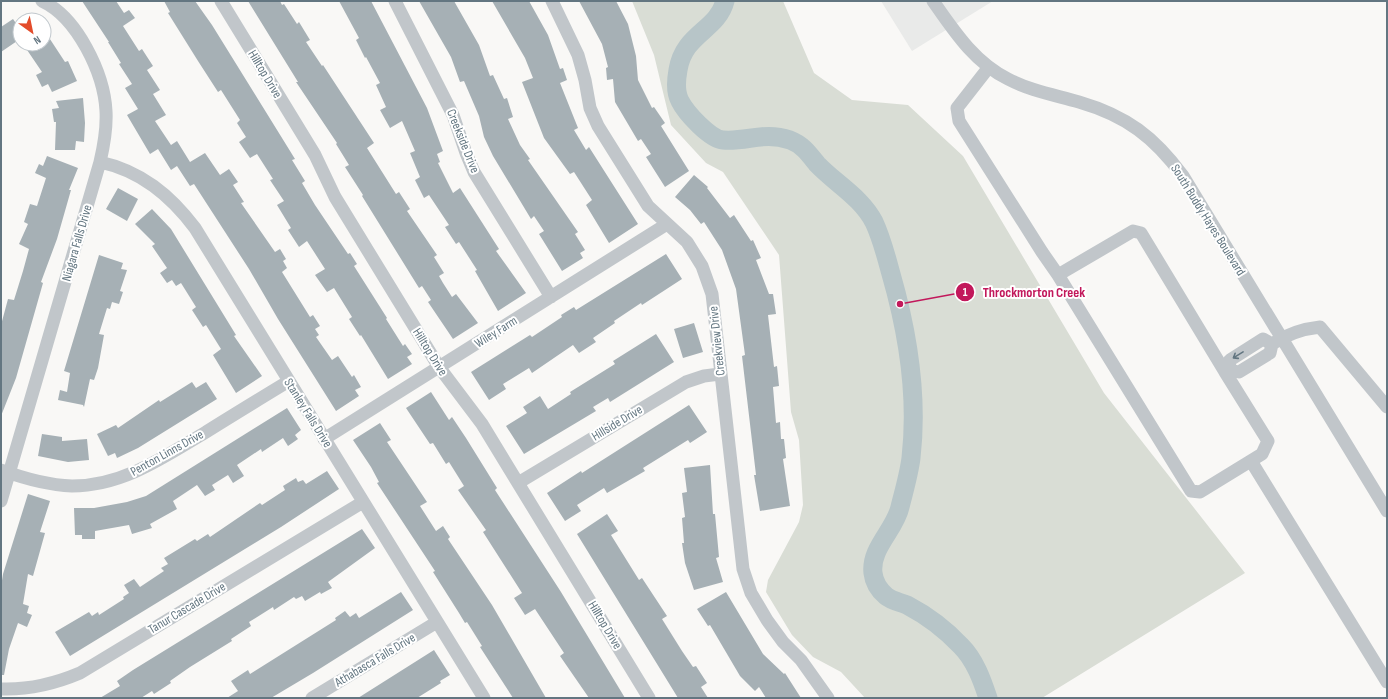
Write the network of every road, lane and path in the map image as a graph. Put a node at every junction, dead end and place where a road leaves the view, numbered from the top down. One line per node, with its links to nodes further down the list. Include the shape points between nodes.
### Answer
1 (42, 1): 7 (street, Niagara Falls Drive, via 65,16 80,39 100,80 106,110 105,138)
2 (221, 1): 12 (street, Hilltop Drive, via 315,155 335,197)
3 (395, 1): 10 (street, Creekside Drive, via 453,115 474,172)
4 (552, 1): 8 (street, Creekview Drive, via 578,55 590,108 598,126 648,206)
5 (933, 1): 6 (street, South Buddy Hayes Boulevard, via 964,45)
6 (989, 67): 9 (street, via 957,108 959,121); 11 (street, South Buddy Hayes Boulevard, via 1006,79 1026,88 1115,115 1151,139 1183,176)
7 (100, 162): 15 (street, Stanley Falls Drive, via 120,166 138,175 180,208); 19 (street, Niagara Falls Drive)
8 (667, 224): 10 (street, Wiley Farm); 14 (street, Creekview Drive, via 688,242 702,266 712,294)
9 (1058, 275): 13 (street, via 1133,231 1141,233); 18 (street, via 1191,491 1200,492)
10 (551, 297): 12 (street, Wiley Farm)
11 (1276, 341): 13 (street, via 1263,339 1230,360); 16 (street, via 1301,329 1320,327); 23 (street, South Buddy Hayes Boulevard)
12 (439, 367): 17 (street, Wiley Farm); 20 (street, Hilltop Drive, via 482,424)
13 (1227, 371): 18 (street, via 1268,441 1262,454)
14 (720, 374): 20 (street, Hillside Drive, via 686,382); 30 (street, Creekview Drive, via 743,569 751,593 767,620 783,642 801,660)
15 (289, 381): 17 (street, Stanley Falls Drive); 19 (street, Penton Linns Drive, via 152,465 127,476 101,483 73,486 48,484)
16 (1387, 407)
17 (324, 439): 22 (street, Stanley Falls Drive)
18 (1251, 461): 25 (street)
19 (5, 471): 21 (street, Niagara Falls Drive)
20 (518, 483): 29 (street, Hilltop Drive)
21 (1, 501)
22 (363, 502): 24 (street, Stanley Falls Drive); 26 (street, Tanur Cascade Drive, via 80,673 40,687)
23 (1387, 511)
24 (437, 622): 27 (street, Athabasca Falls Drive); 28 (street, Stanley Falls Drive)
25 (1387, 682)
26 (1, 689)
27 (312, 698)
28 (484, 698)
29 (649, 698)
30 (828, 698)

